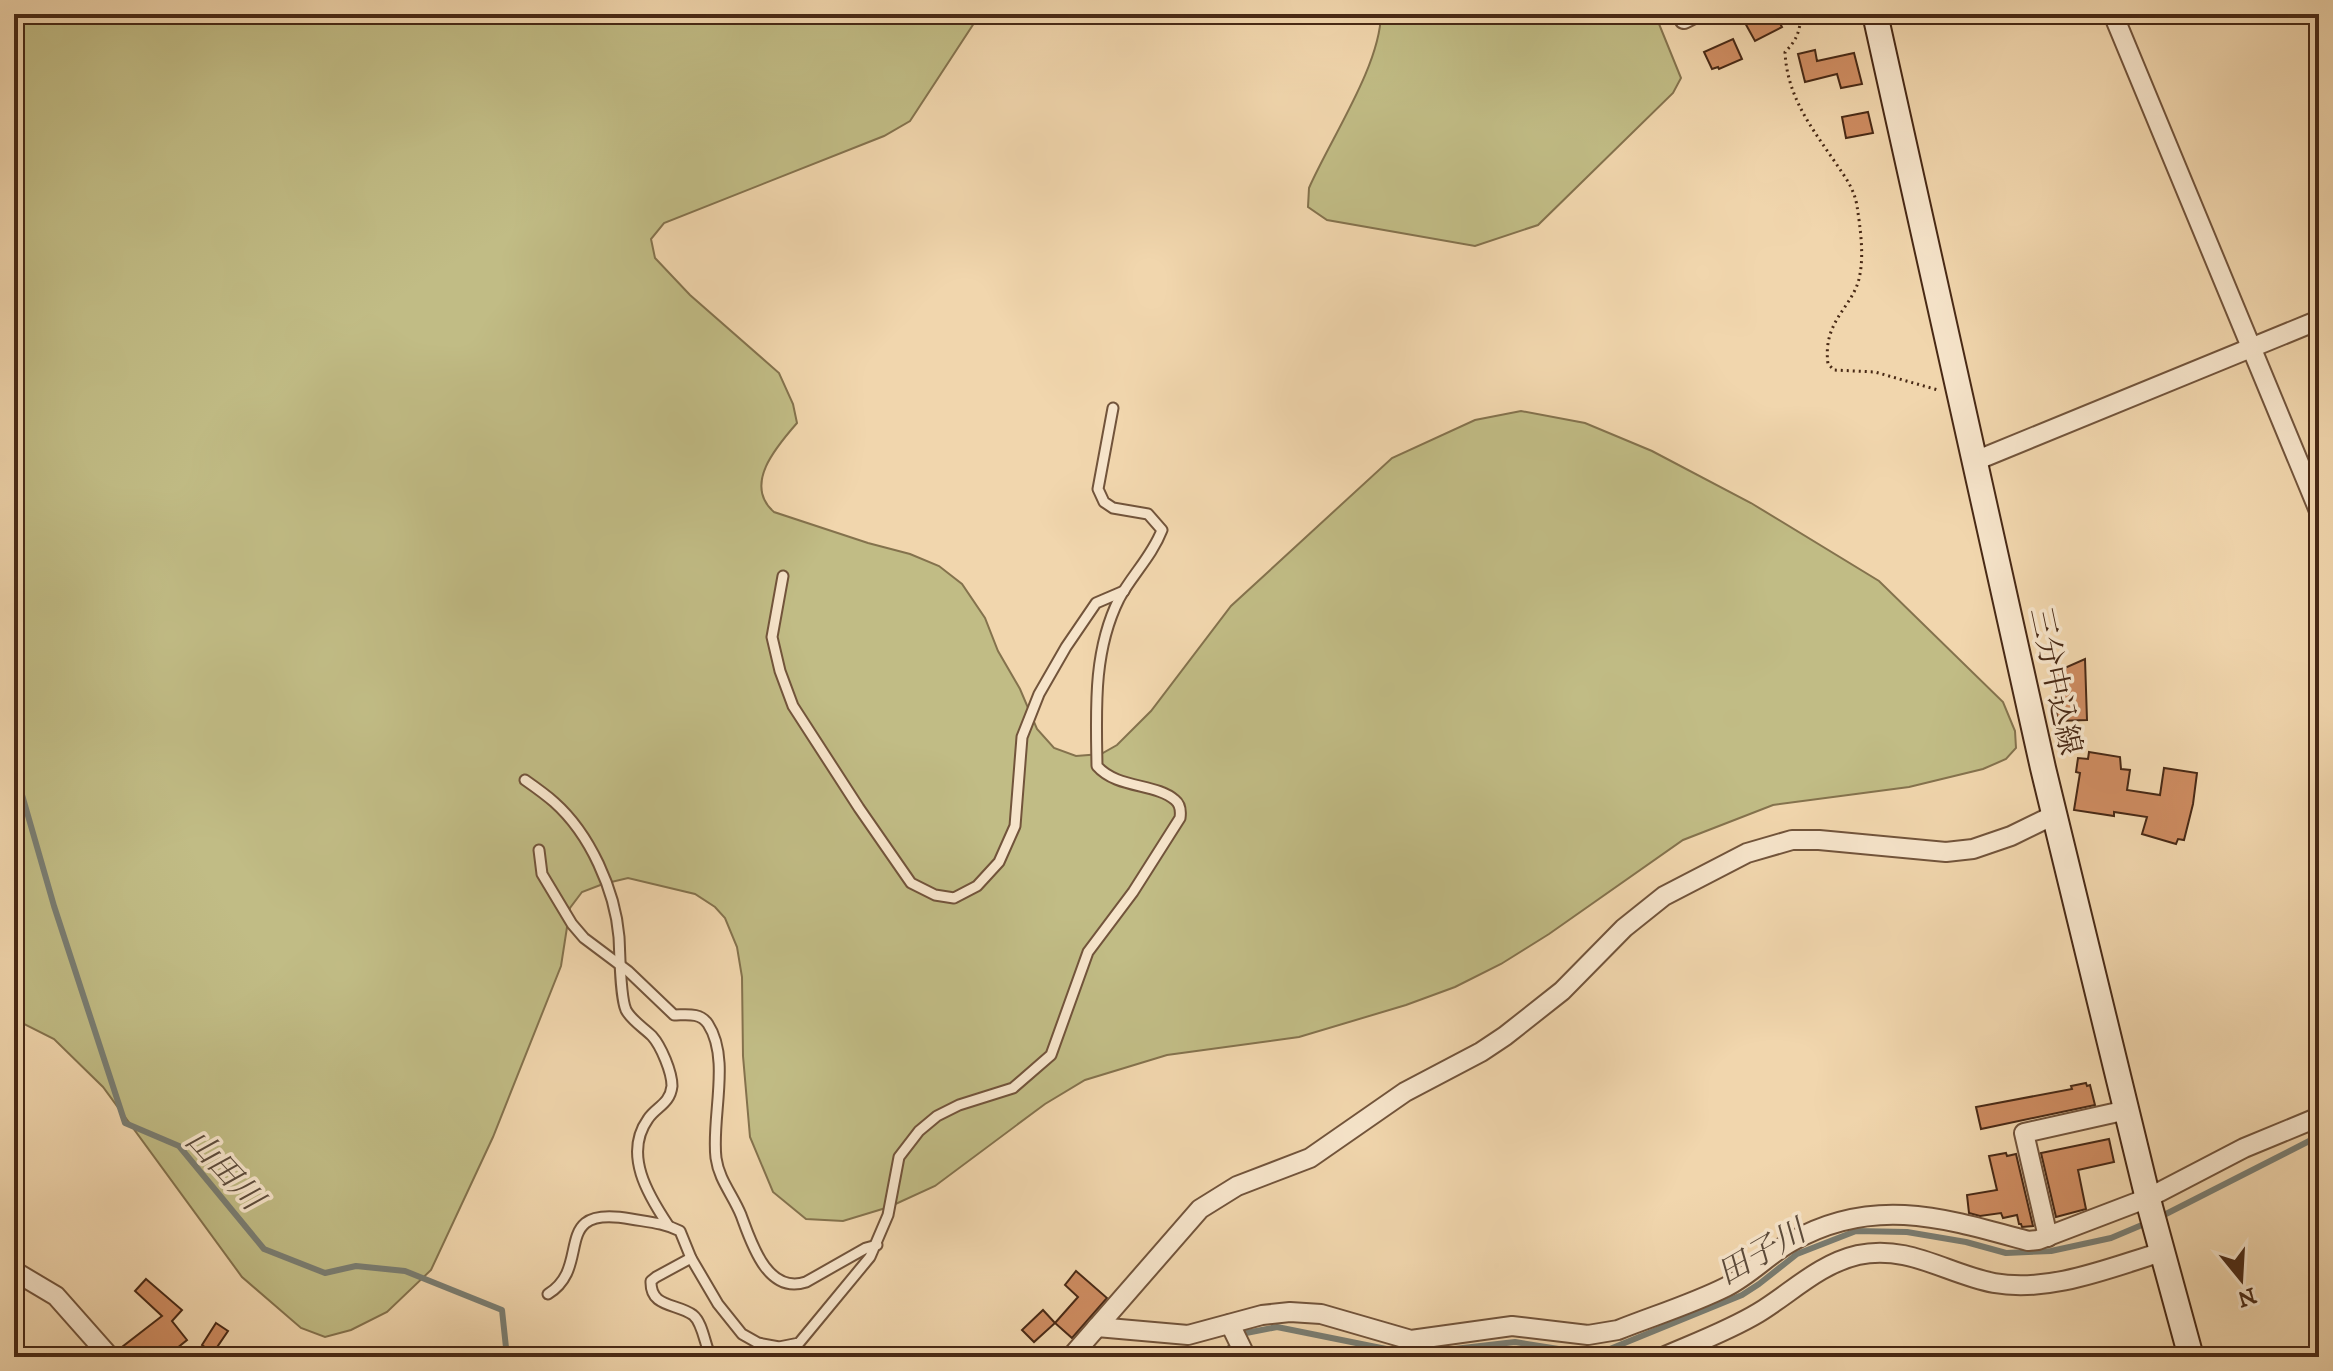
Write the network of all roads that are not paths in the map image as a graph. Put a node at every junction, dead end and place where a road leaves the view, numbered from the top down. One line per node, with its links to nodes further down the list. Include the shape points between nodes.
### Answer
1 (1875, 14): 6 (main road, 三分中込線)
2 (2113, 14): 4 (street)
3 (2319, 320): 4 (street)
4 (2250, 348): 6 (street); 7 (street)
5 (1113, 408): 9 (lane, via 1098,489 1113,508 1148,514 1162,530)
6 (1975, 461): 11 (main road, 三分中込線)
7 (2319, 511)
8 (783, 576): 9 (lane, via 772,637 793,706 911,883 954,898 977,886 999,862 1015,826 1022,737 1039,694 1096,603)
9 (1124, 591): 20 (lane, via 1101,650 1097,766 1131,785 1175,799 1180,818 1088,952 1051,1055 1013,1088 937,1116 899,1157)
10 (525, 780): 13 (lane, via 570,819 595,857 618,921)
11 (2054, 815): 14 (main road, 三分中込線); 25 (street, via 2011,836 1946,852 1792,840 1747,853 1664,896 1505,1036 1405,1092 1310,1158 1237,1186 1200,1209)
12 (539, 850): 13 (lane, via 542,874 572,924)
13 (622, 967): 17 (lane, via 626,1009 655,1039 672,1085 667,1102 648,1118 638,1139 639,1168); 20 (lane, via 674,1015 697,1015 707,1021 720,1084 716,1162 746,1234 776,1279 795,1285 806,1282)
14 (2127, 1110): 16 (main road, 三分中込線); 18 (street, via 2024,1133)
15 (2319, 1117): 16 (street, via 2244,1148)
16 (2149, 1203): 18 (street); 19 (main road, 三分中込線)
17 (668, 1225): 21 (lane, via 680,1231); 23 (lane, via 612,1215 583,1224 564,1279)
18 (2048, 1237): 24 (street, via 2028,1241 1916,1214 1853,1218 1791,1242 1725,1287 1603,1334 1512,1326 1411,1340 1305,1313 1274,1313)
19 (2159, 1242): 30 (street, via 2045,1284 1971,1277 1905,1254 1860,1255 1822,1269 1735,1326); 31 (main road, 三分中込線)
20 (877, 1245): 21 (lane, via 808,1335 779,1347 758,1343 736,1328)
21 (691, 1258): 28 (lane, via 651,1281 651,1289 659,1300 692,1314)
22 (14, 1271): 27 (street, via 56,1296)
23 (548, 1294)
24 (1231, 1326): 25 (street, via 1188,1335); 26 (street)
25 (1097, 1327): 29 (street)
26 (1245, 1354)
27 (110, 1357)
28 (711, 1357)
29 (1071, 1357)
30 (1663, 1357)
31 (2191, 1357)

